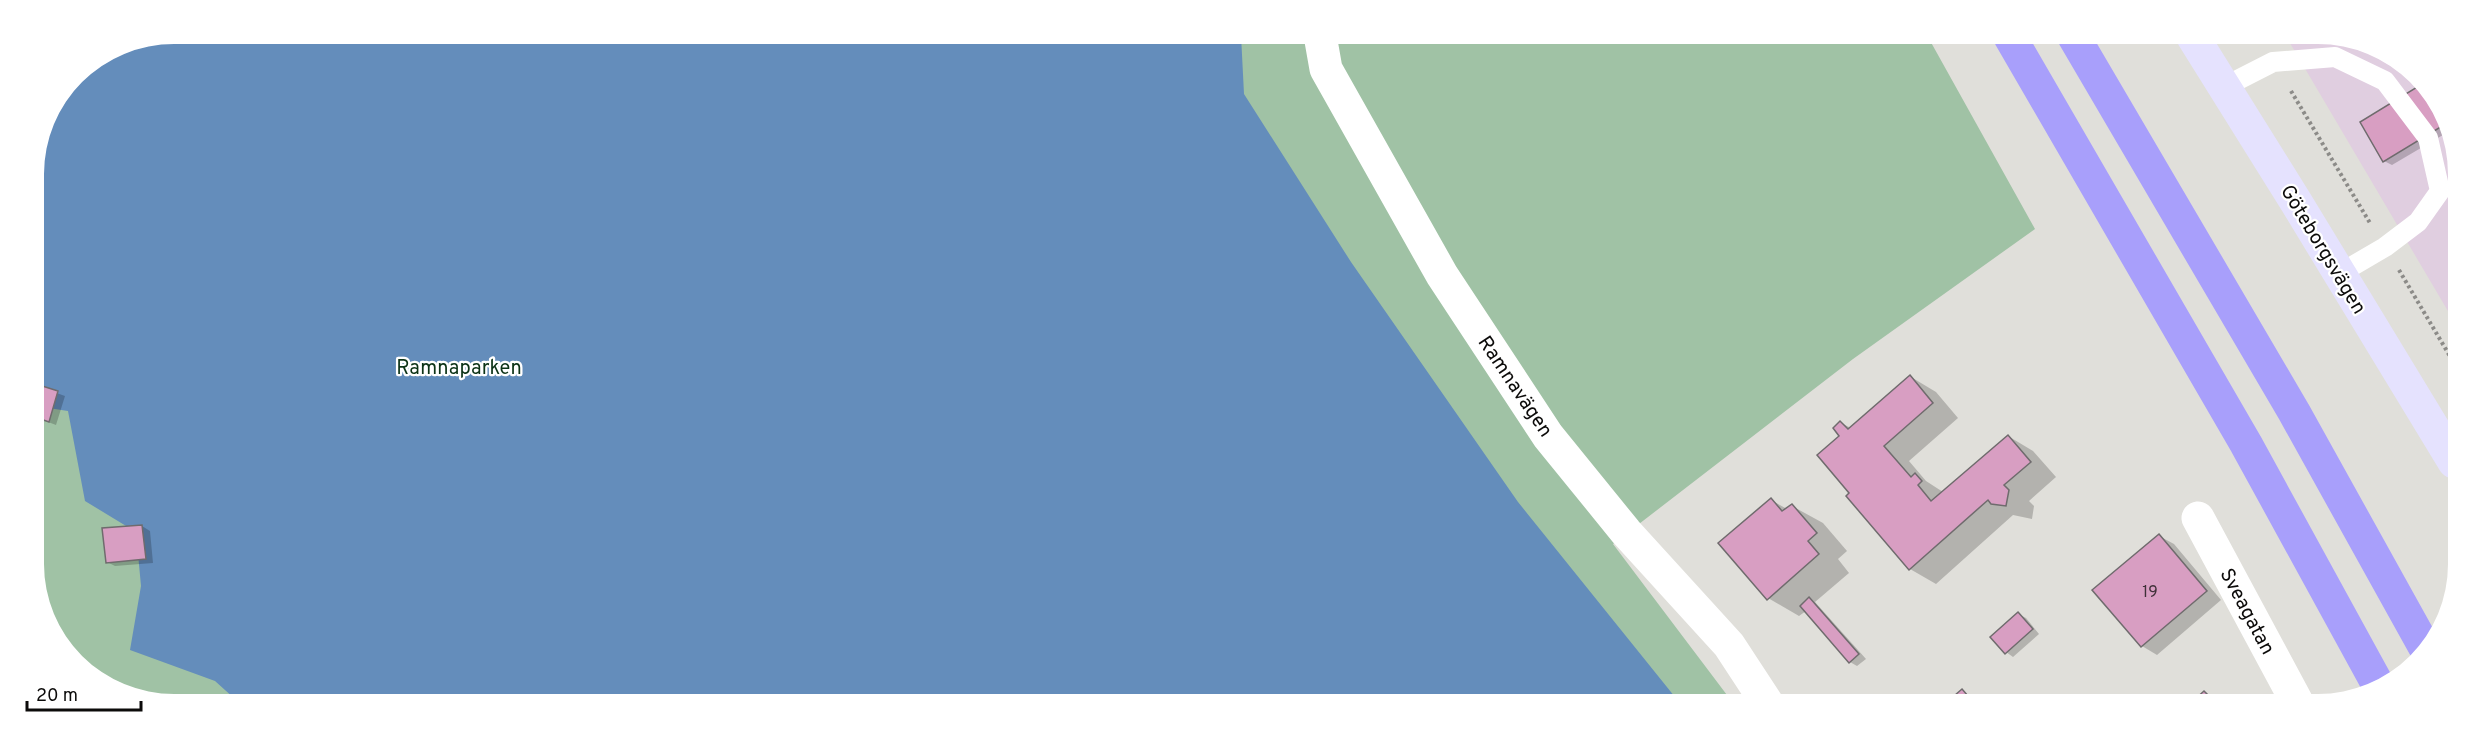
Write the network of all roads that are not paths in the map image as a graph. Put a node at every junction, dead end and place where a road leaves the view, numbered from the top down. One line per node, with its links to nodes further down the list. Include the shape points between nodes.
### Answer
1 (1322, 44): 11 (street, Ramnavägen, via 1326,69 1442,275 1548,436 1626,532 1729,645)
2 (2014, 44): 10 (highway, via 2246,444)
3 (2078, 44): 9 (highway, via 2294,412)
4 (2197, 44): 5 (main road, Göteborgsvägen)
5 (2224, 87): 6 (main road, Göteborgsvägen); 6 (lane, via 2273,62 2335,57 2385,81 2428,138 2440,191 2418,222)
6 (2339, 274): 7 (main road, Göteborgsvägen)
7 (2448, 452)
8 (2198, 518): 12 (street, Sveagatan)
9 (2422, 642)
10 (2375, 680)
11 (1761, 693)
12 (2292, 693)

